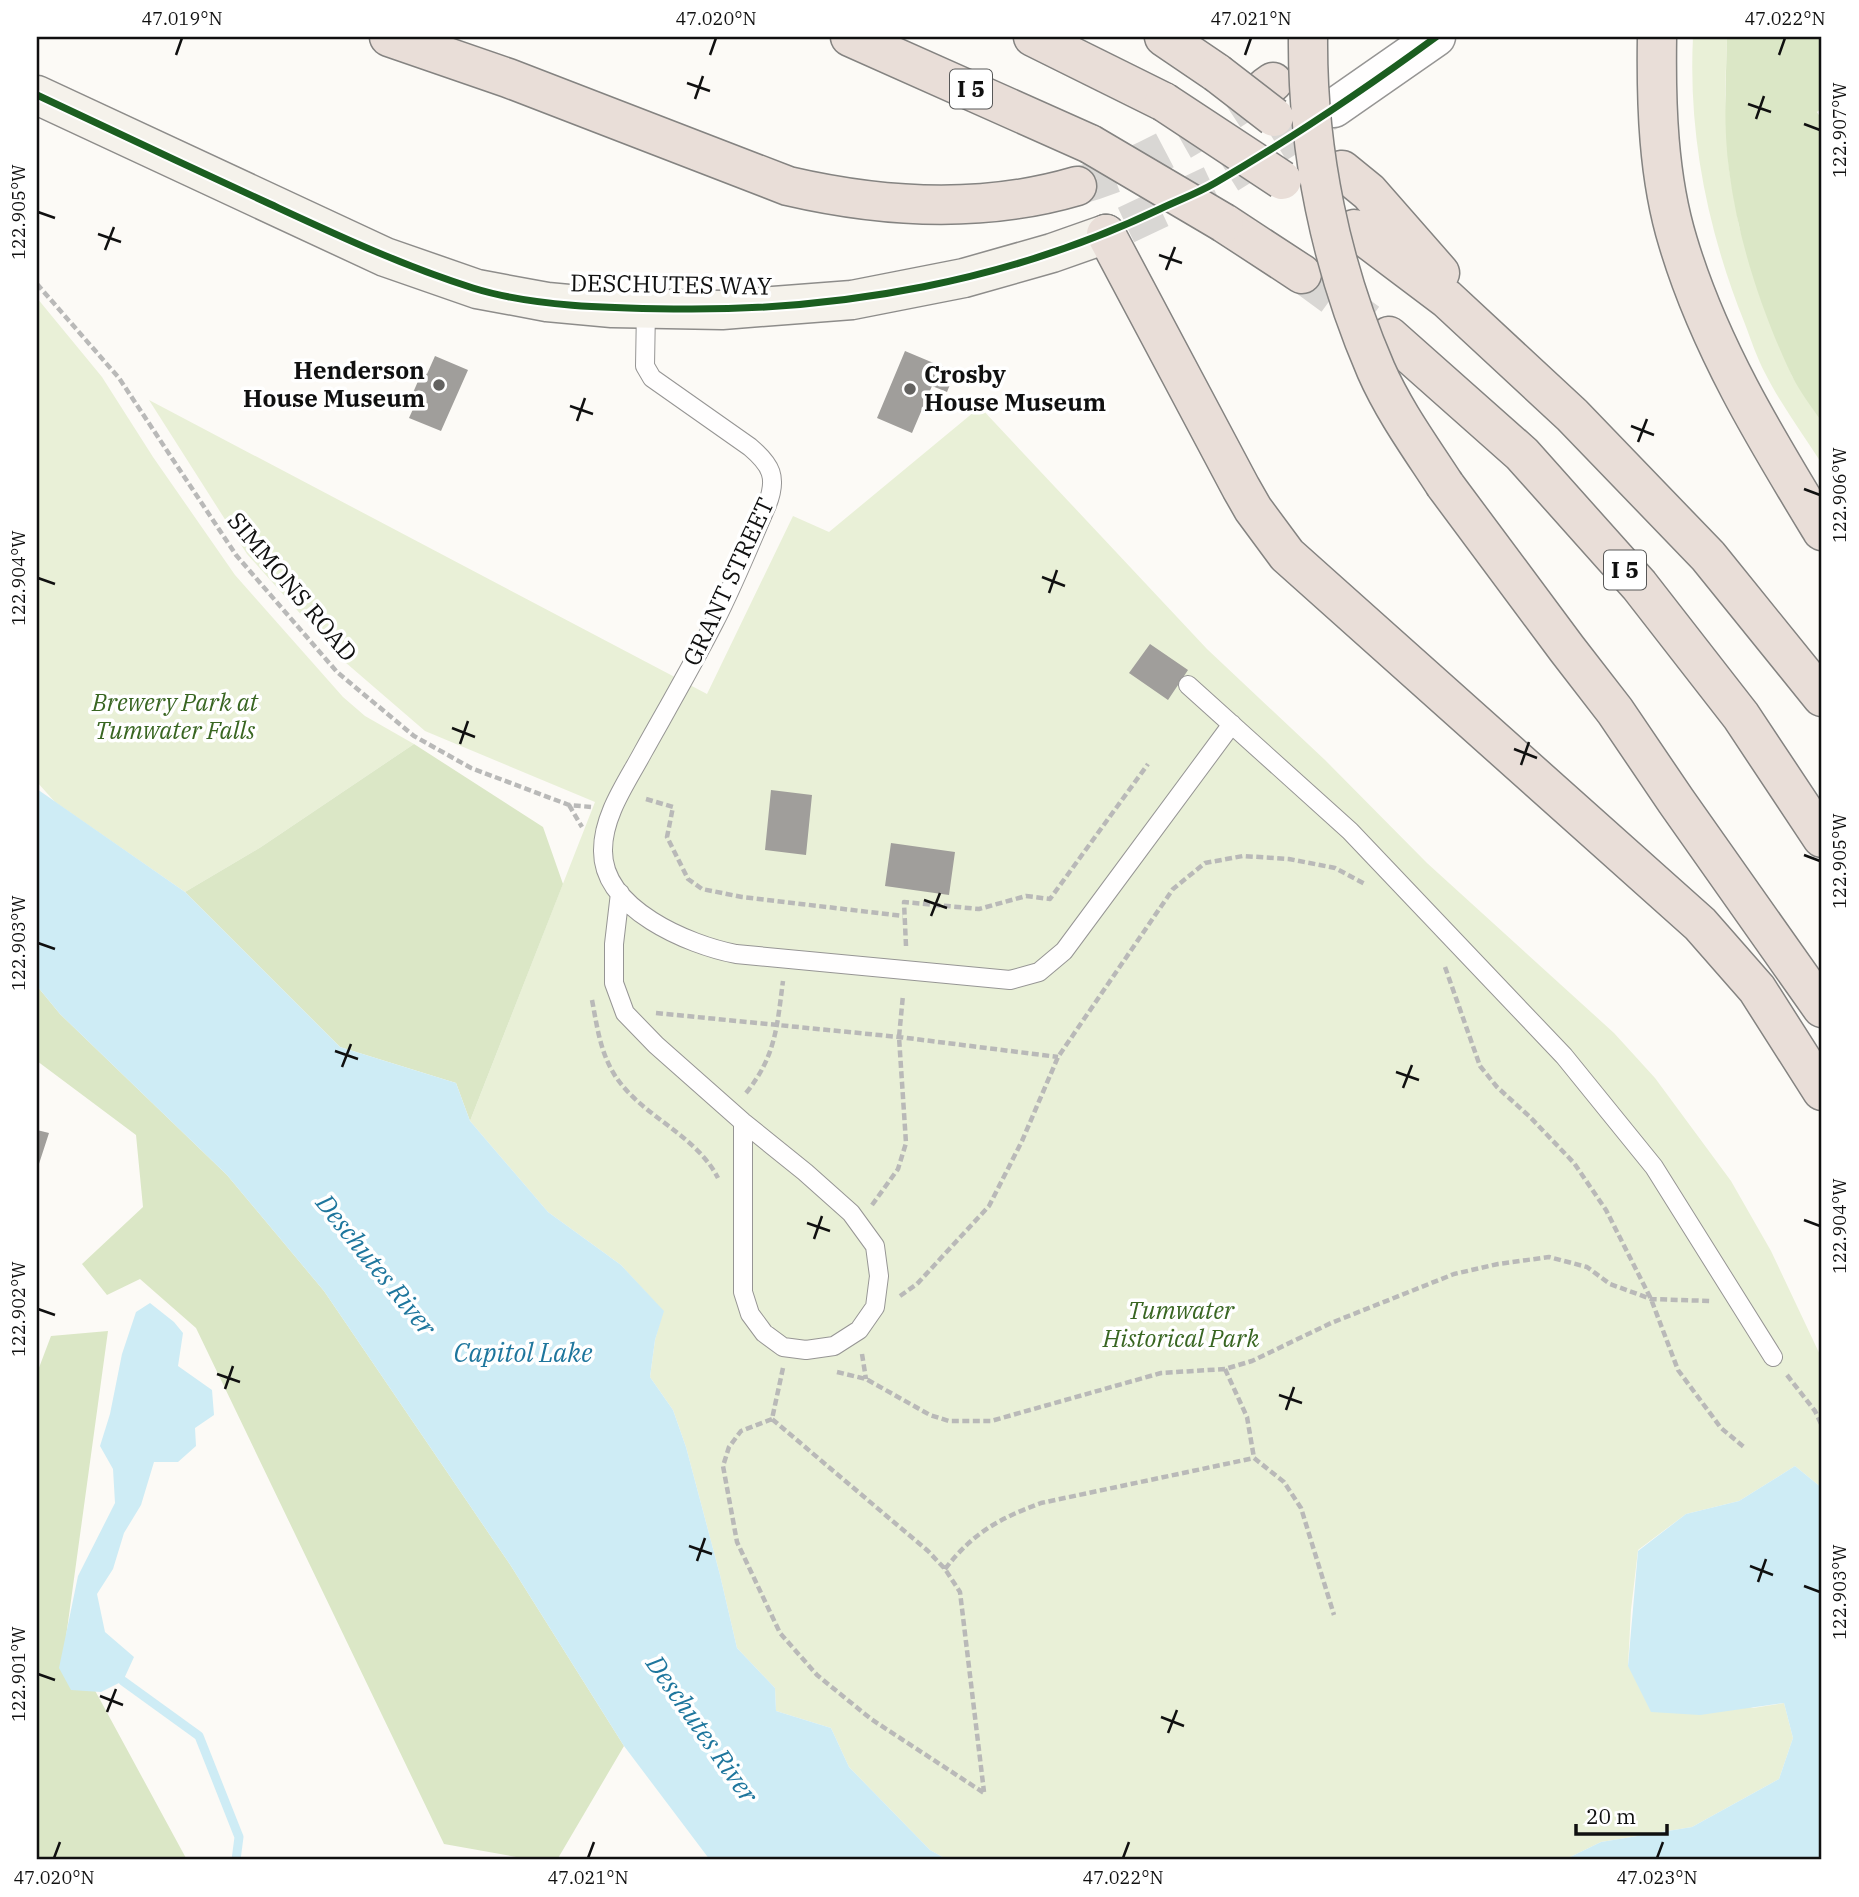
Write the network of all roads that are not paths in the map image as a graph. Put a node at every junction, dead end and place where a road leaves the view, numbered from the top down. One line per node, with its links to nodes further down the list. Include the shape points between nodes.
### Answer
1 (389, 37): 9 (highway)
2 (411, 37): 9 (highway)
3 (850, 37): 18 (highway, I 5, bridge, via 1090,144)
4 (1033, 37): 14 (highway, bridge, via 1164,102)
5 (1164, 37): 11 (highway, bridge, via 1217,73)
6 (1308, 37): 28 (highway, bridge, via 1314,143 1340,274 1399,415 1445,485 1615,711)
7 (1436, 37): 12 (street)
8 (1657, 37): 22 (highway, via 1656,83 1677,240 1722,356)
9 (508, 78): 15 (highway, via 788,186 828,195 928,206 1031,198)
10 (37, 95): 19 (main road, DESCHUTES WAY, via 385,257 450,280 547,302)
11 (1271, 96)
12 (1335, 108)
13 (1342, 170): 21 (highway, via 1369,192)
14 (1282, 180)
15 (1077, 186)
16 (1354, 229): 21 (highway, via 1447,299)
17 (1116, 230): 19 (main road, DESCHUTES WAY, via 964,278 852,300 722,310); 29 (highway, via 1241,488 1287,555 1700,924 1756,989)
18 (1302, 274)
19 (646, 309): 27 (lane, GRANT STREET, via 645,366 652,378 750,447 769,467 773,480 767,505 715,621 606,828 606,867)
20 (1389, 336): 26 (highway, I 5, via 1522,454 1639,585 1741,716)
21 (1529, 375): 24 (highway, via 1708,556)
22 (1822, 531)
23 (1188, 685): 25 (lane)
24 (1822, 697)
25 (1232, 724): 27 (lane, via 1063,951 1029,975 1010,980 715,950 663,928); 31 (lane, via 1350,831 1564,1056 1654,1167)
26 (1822, 838)
27 (620, 893): 30 (lane, via 614,983 625,1013)
28 (1822, 1008)
29 (1822, 1091)
30 (743, 1122): 30 (lane, via 851,1213 875,1246 879,1276 875,1307 859,1330 834,1346 783,1347 764,1333 750,1314 743,1292)
31 (1773, 1357)

